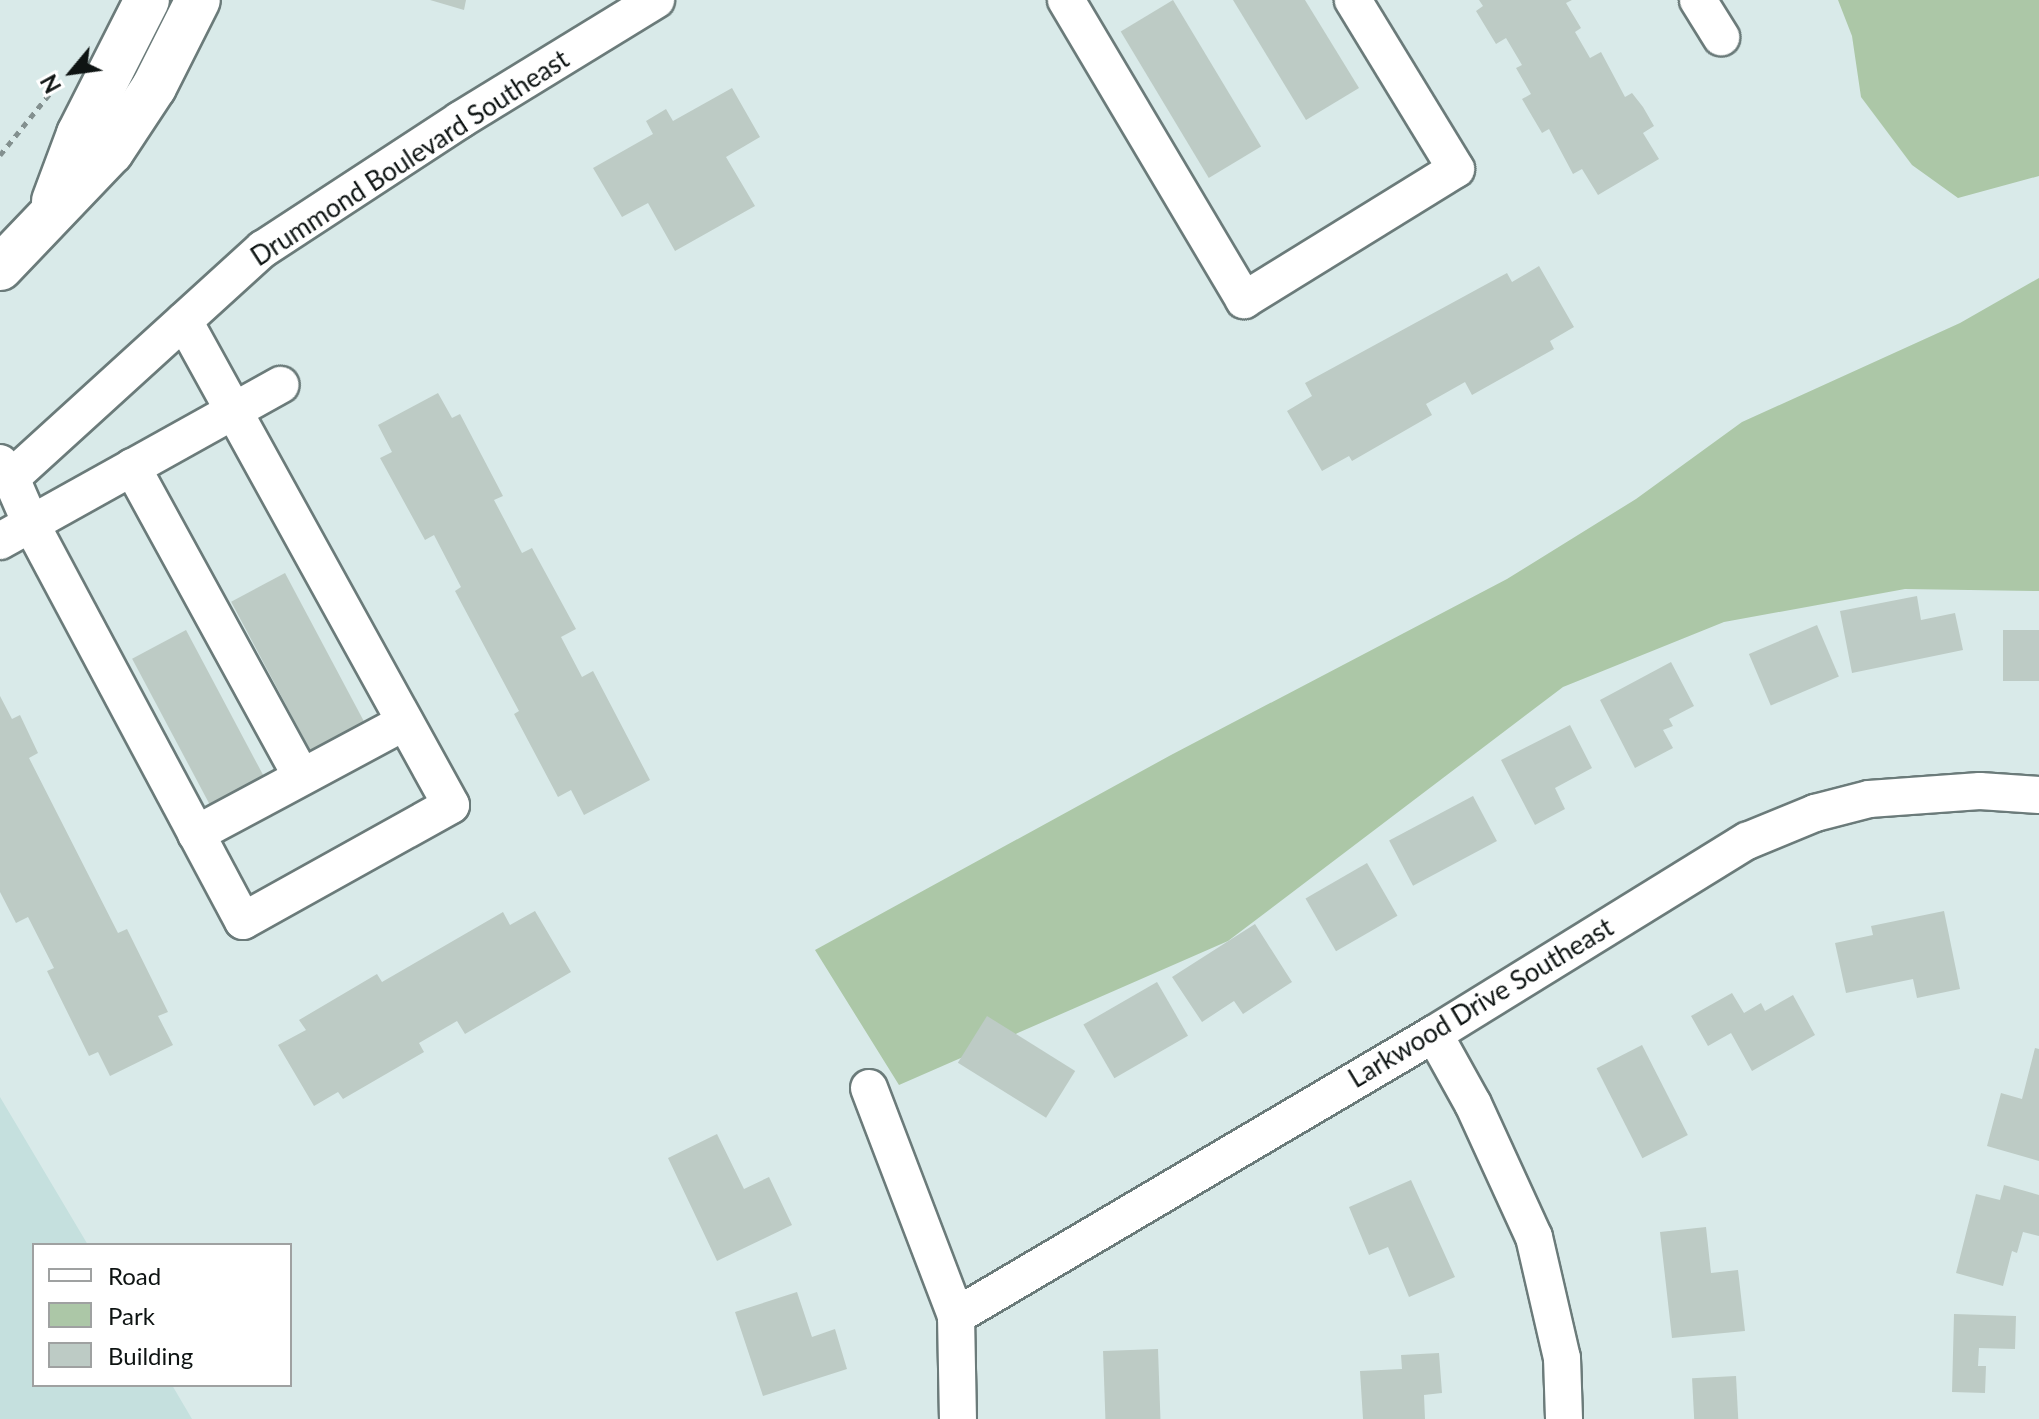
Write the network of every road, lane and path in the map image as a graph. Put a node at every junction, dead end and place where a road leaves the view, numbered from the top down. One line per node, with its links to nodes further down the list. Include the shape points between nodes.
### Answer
1 (147, 0): 10 (main road, via 79,134)
2 (198, 0): 10 (main road, via 154,87 111,152)
3 (656, 0): 12 (street, Drummond Boulevard Southeast, via 263,249)
4 (1066, 0): 5 (street, via 1244,300 1456,169)
5 (1353, 0)
6 (1698, 0): 7 (street)
7 (1721, 37)
8 (62, 78): 9 (path)
9 (0, 155)
10 (49, 215): 11 (main road)
11 (0, 268)
12 (184, 321): 14 (street); 16 (street, Drummond Boulevard Southeast)
13 (280, 385): 14 (street)
14 (234, 410): 15 (street); 19 (street)
15 (132, 467): 17 (street); 20 (street)
16 (5, 471): 17 (street)
17 (31, 524): 18 (street); 22 (street)
18 (0, 541)
19 (405, 722): 20 (street); 22 (street, via 451,805 243,921)
20 (301, 776): 22 (street)
21 (2039, 795): 23 (street, Larkwood Drive Southeast, via 1980,791 1869,799 1815,813 1747,841)
22 (196, 834)
23 (1434, 1034): 25 (street, Larkwood Drive Southeast); 27 (street, via 1473,1104 1534,1237 1562,1358)
24 (869, 1088): 25 (street)
25 (956, 1316): 26 (street)
26 (958, 1419)
27 (1564, 1419)

